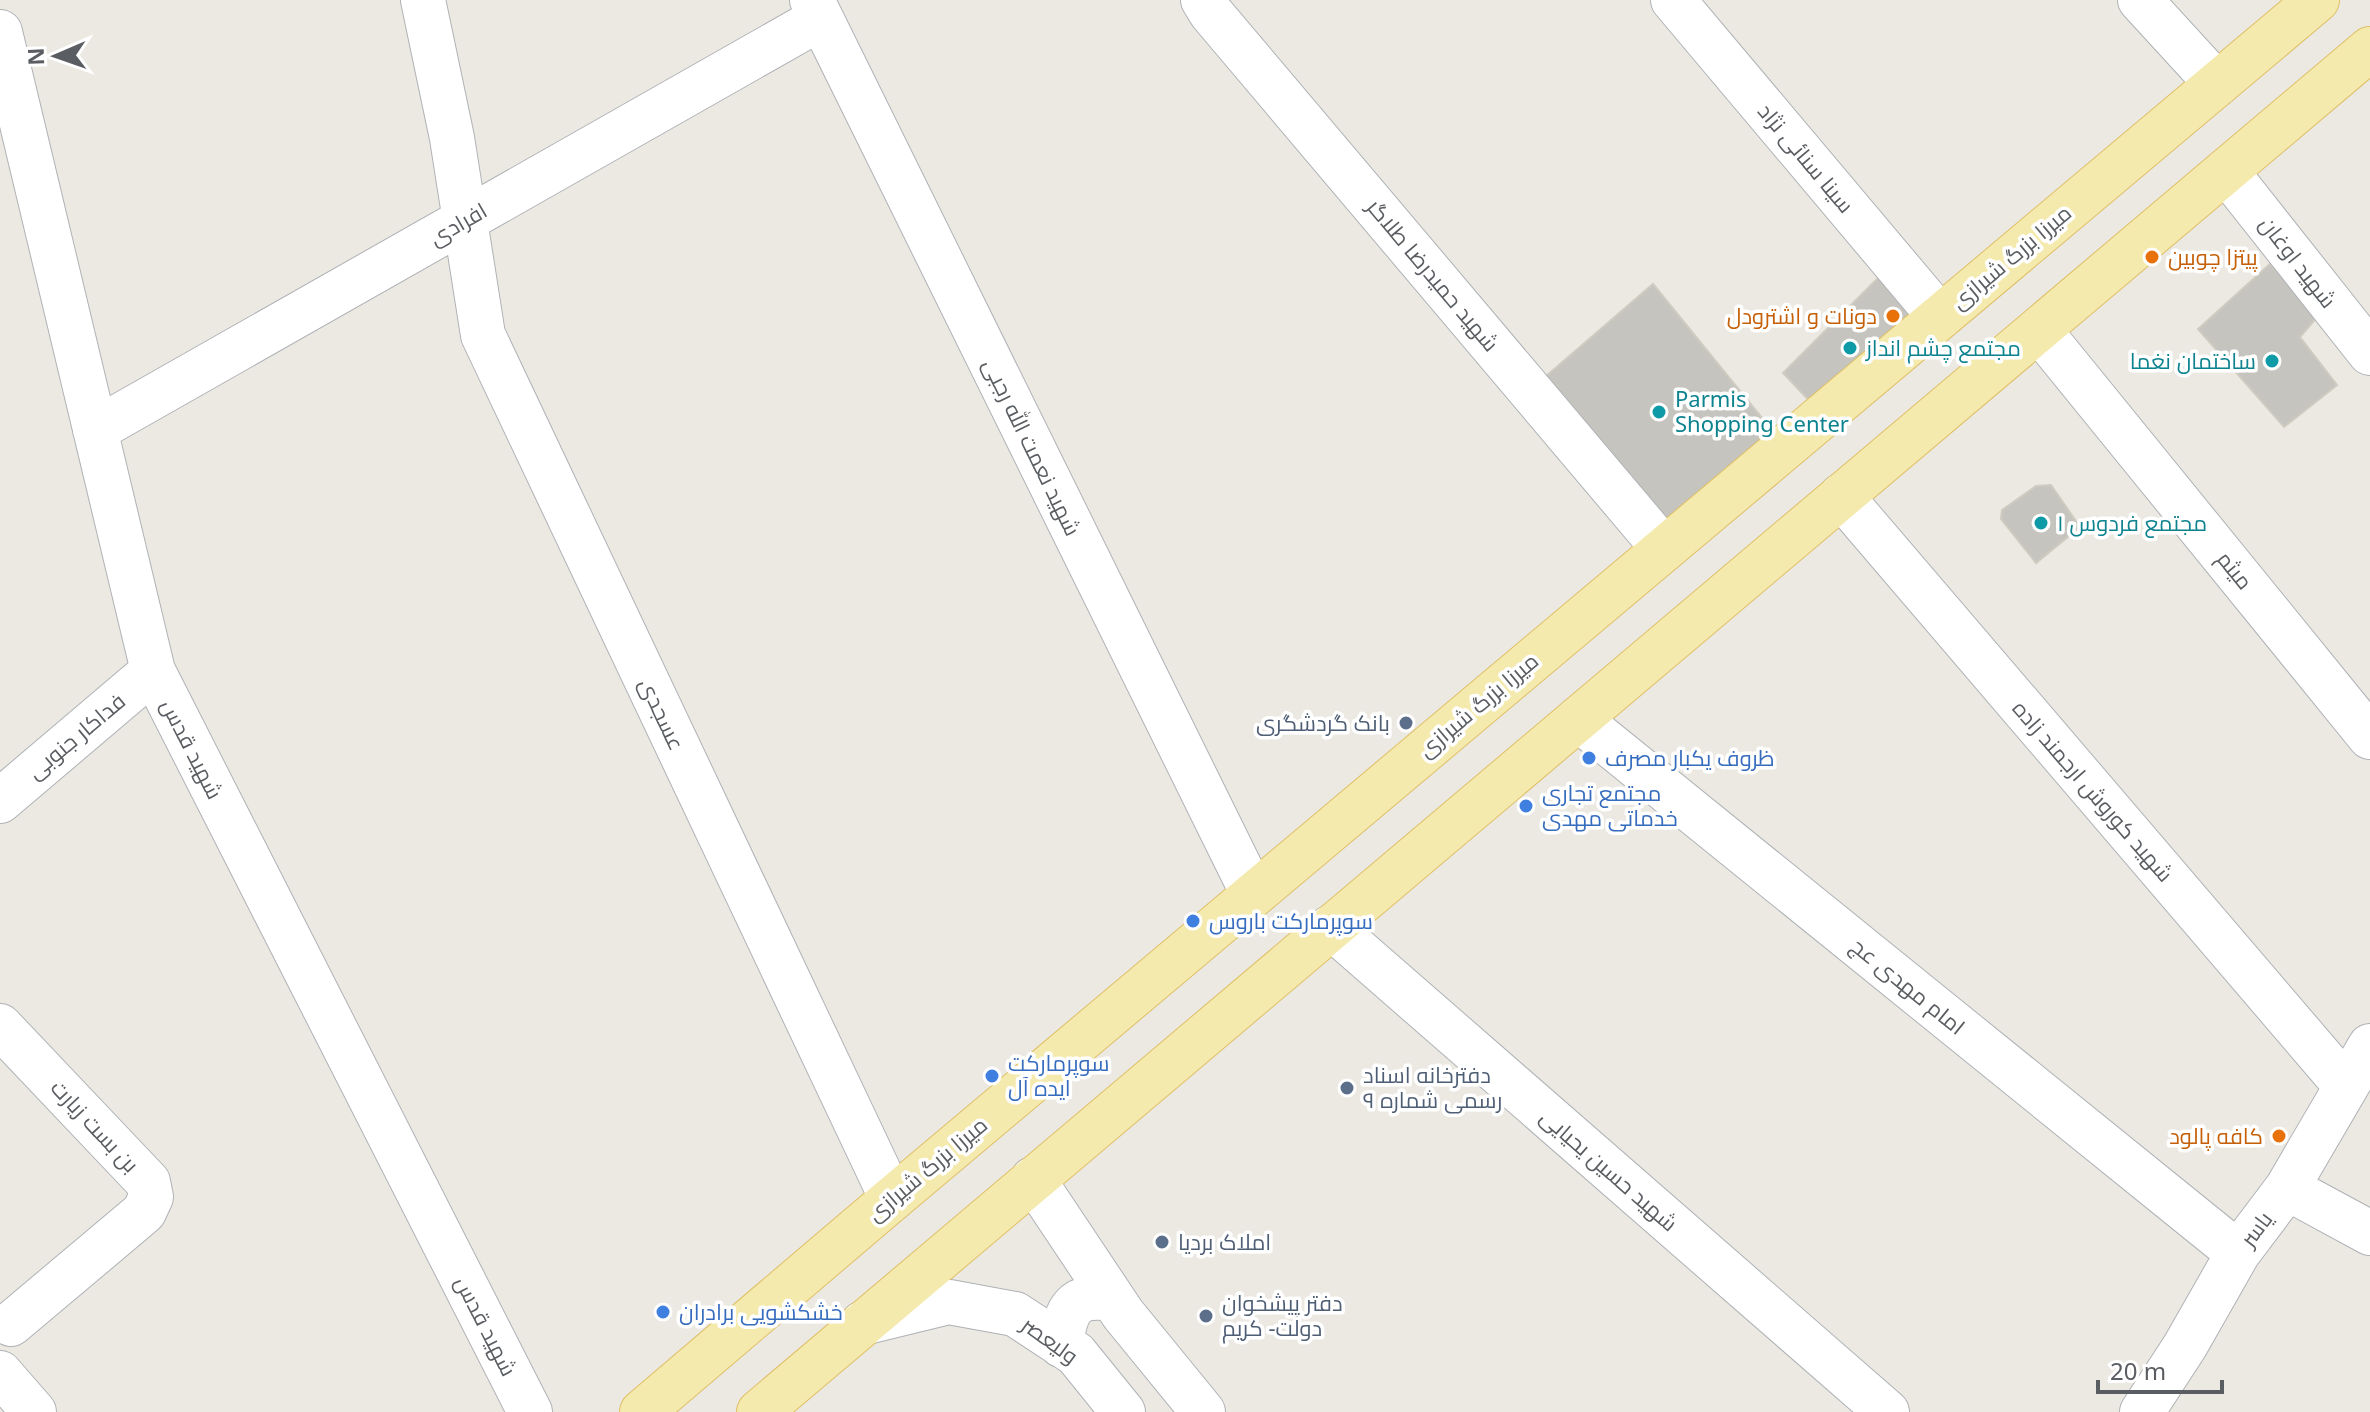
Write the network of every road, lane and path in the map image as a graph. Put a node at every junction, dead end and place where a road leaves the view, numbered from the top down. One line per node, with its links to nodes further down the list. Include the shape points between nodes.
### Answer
1 (423, 0): 11 (street, عسجدی)
2 (1203, 0): 17 (street, شهید حمیدرضا طلاگر)
3 (1673, 0): 12 (street, سینا سنائی نژاد)
4 (2140, 0): 9 (street)
5 (2317, 0): 9 (main road, میرزا بزرگ شیرازی)
6 (816, 9): 11 (street, افرادی); 22 (street, شهید نعمت الله رجبی)
7 (0, 32): 15 (street, شهید قدس)
8 (2370, 49): 10 (main road)
9 (2217, 84): 12 (main road, میرزا بزرگ شیرازی)
10 (2226, 171): 13 (main road); 14 (street, شهید اوغان)
11 (464, 221): 15 (street, افرادی); 29 (street, عسجدی, via 483,335)
12 (1940, 317): 17 (main road, میرزا بزرگ شیرازی)
13 (2039, 330): 16 (main road); 20 (street, میثم)
14 (2370, 353)
15 (95, 430): 18 (street, شهید قدس)
16 (1841, 496): 19 (main road); 26 (street, شهید کوروش ارجمند زاده)
17 (1664, 549): 22 (main road, میرزا بزرگ شیرازی)
18 (153, 671): 21 (street, فداکار جنوبی); 40 (street, شهید قدس)
19 (1578, 719): 23 (main road); 31 (street, امام مهدی عج)
20 (2370, 737)
21 (0, 801)
22 (1253, 894): 29 (main road, میرزا بزرگ شیرازی)
23 (1331, 927): 27 (main road); 44 (street, شهید حسین یحیایی)
24 (0, 1026): 34 (street, بن بست زیارت, via 148,1182 151,1197 144,1212)
25 (2370, 1046): 26 (street, یاسر)
26 (2345, 1085): 28 (street, یاسر)
27 (1033, 1179): 32 (street); 33 (main road)
28 (2287, 1188): 30 (street); 31 (street, یاسر)
29 (892, 1199): 41 (main road, میرزا بزرگ شیرازی)
30 (2370, 1233)
31 (2238, 1253): 38 (street, یاسر)
32 (1113, 1299): 35 (street, via 1093,1296 1073,1304); 43 (street)
33 (863, 1323): 35 (street, ولیعصر, via 949,1302 1015,1314); 37 (main road)
34 (11, 1324)
35 (1061, 1345): 42 (street, ولیعصر, via 1076,1354)
36 (0, 1373): 39 (street)
37 (761, 1411)
38 (2144, 1411)
39 (34, 1412)
40 (530, 1412)
41 (642, 1412)
42 (1123, 1412)
43 (1203, 1412)
44 (1887, 1412)

